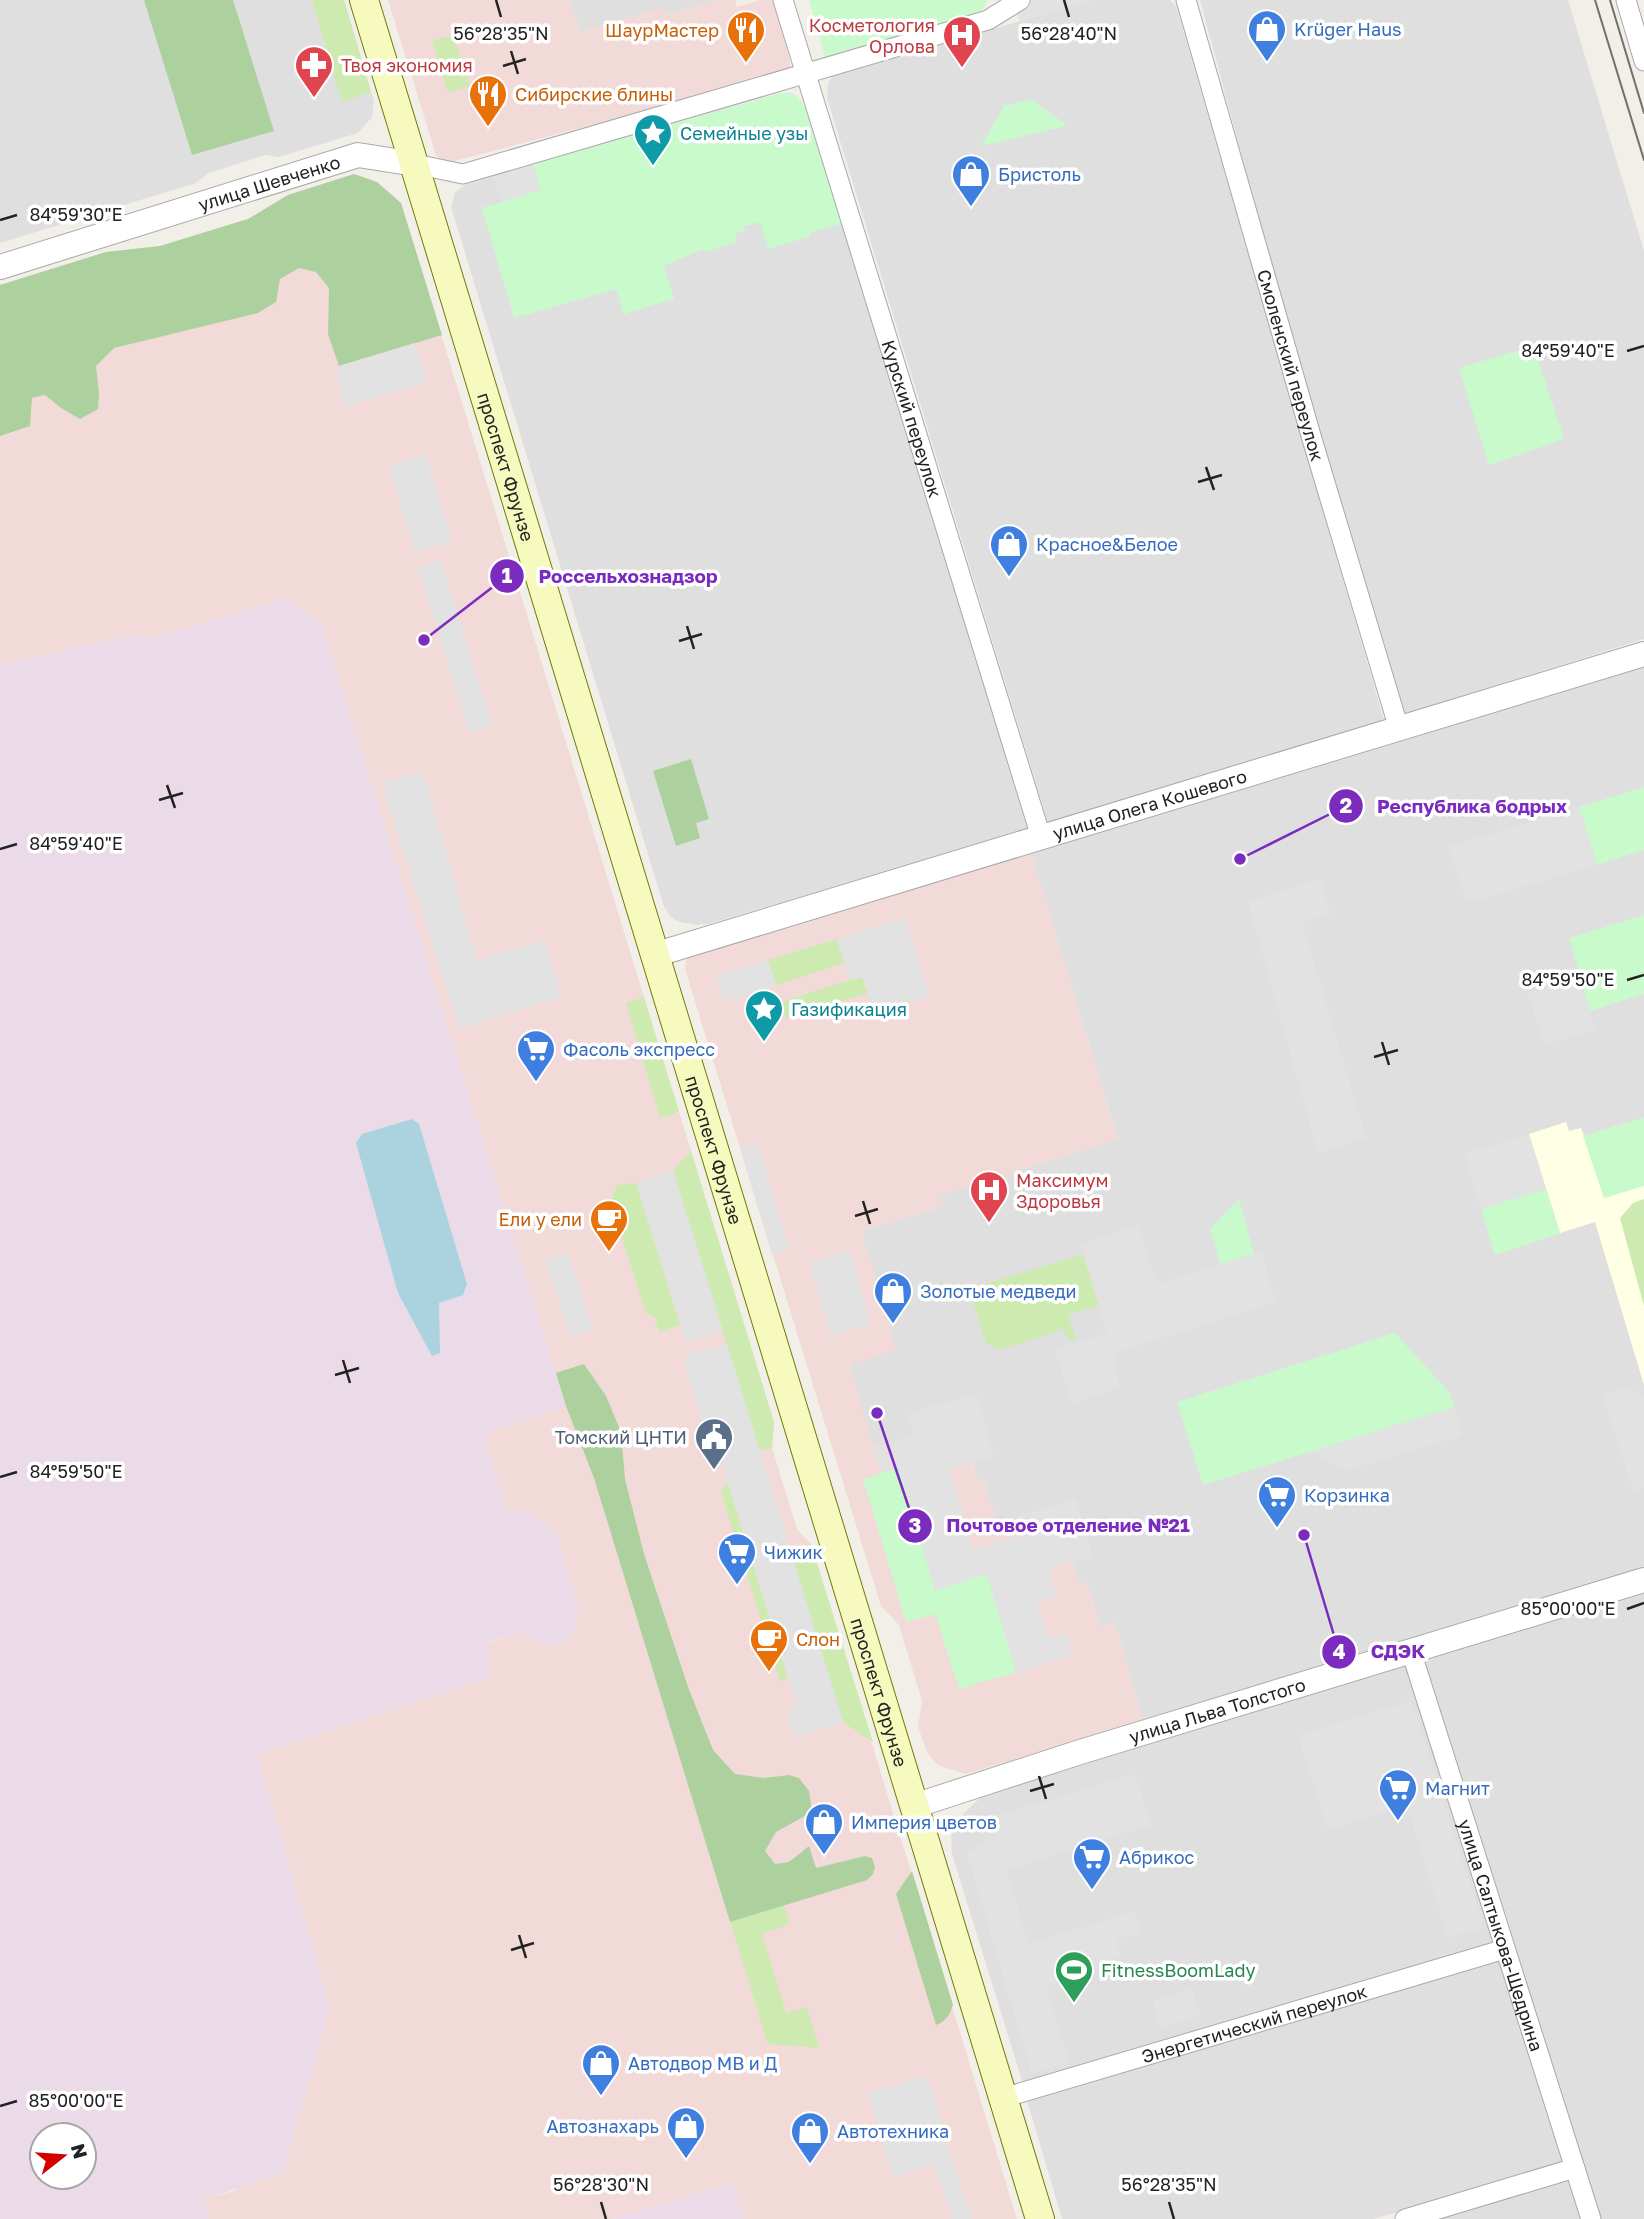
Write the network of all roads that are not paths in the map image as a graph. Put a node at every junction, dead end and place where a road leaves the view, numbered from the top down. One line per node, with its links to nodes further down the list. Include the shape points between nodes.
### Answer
1 (364, 0): 8 (main road, проспект Фрунзе)
2 (783, 0): 7 (street, Курский переулок)
3 (1020, 0): 7 (street, улица Шевченко, via 988,20)
4 (1186, 0): 11 (street, Смоленский переулок)
5 (1633, 10): 6 (street)
6 (1644, 61)
7 (805, 74): 8 (street, улица Шевченко, via 463,174); 12 (street, Курский переулок)
8 (415, 164): 9 (street, улица Шевченко, via 358,155); 13 (main road, проспект Фрунзе)
9 (0, 267)
10 (1644, 654): 11 (street, улица Олега Кошевого)
11 (1399, 729): 12 (street, улица Олега Кошевого)
12 (1041, 837): 13 (street, улица Олега Кошевого)
13 (654, 955): 16 (main road, проспект Фрунзе)
14 (1644, 1580): 15 (street, улица Льва Толстого)
15 (1411, 1651): 16 (street, улица Льва Толстого); 17 (street, улица Салтыкова-Щедрина)
16 (914, 1806): 18 (main road, проспект Фрунзе)
17 (1505, 1949): 18 (street, Энергетический переулок); 19 (street, улица Салтыкова-Щедрина)
18 (1003, 2098): 20 (main road, проспект Фрунзе)
19 (1575, 2168): 21 (street); 22 (street, улица Салтыкова-Щедрина)
20 (1040, 2219)
21 (1405, 2219)
22 (1591, 2219)

